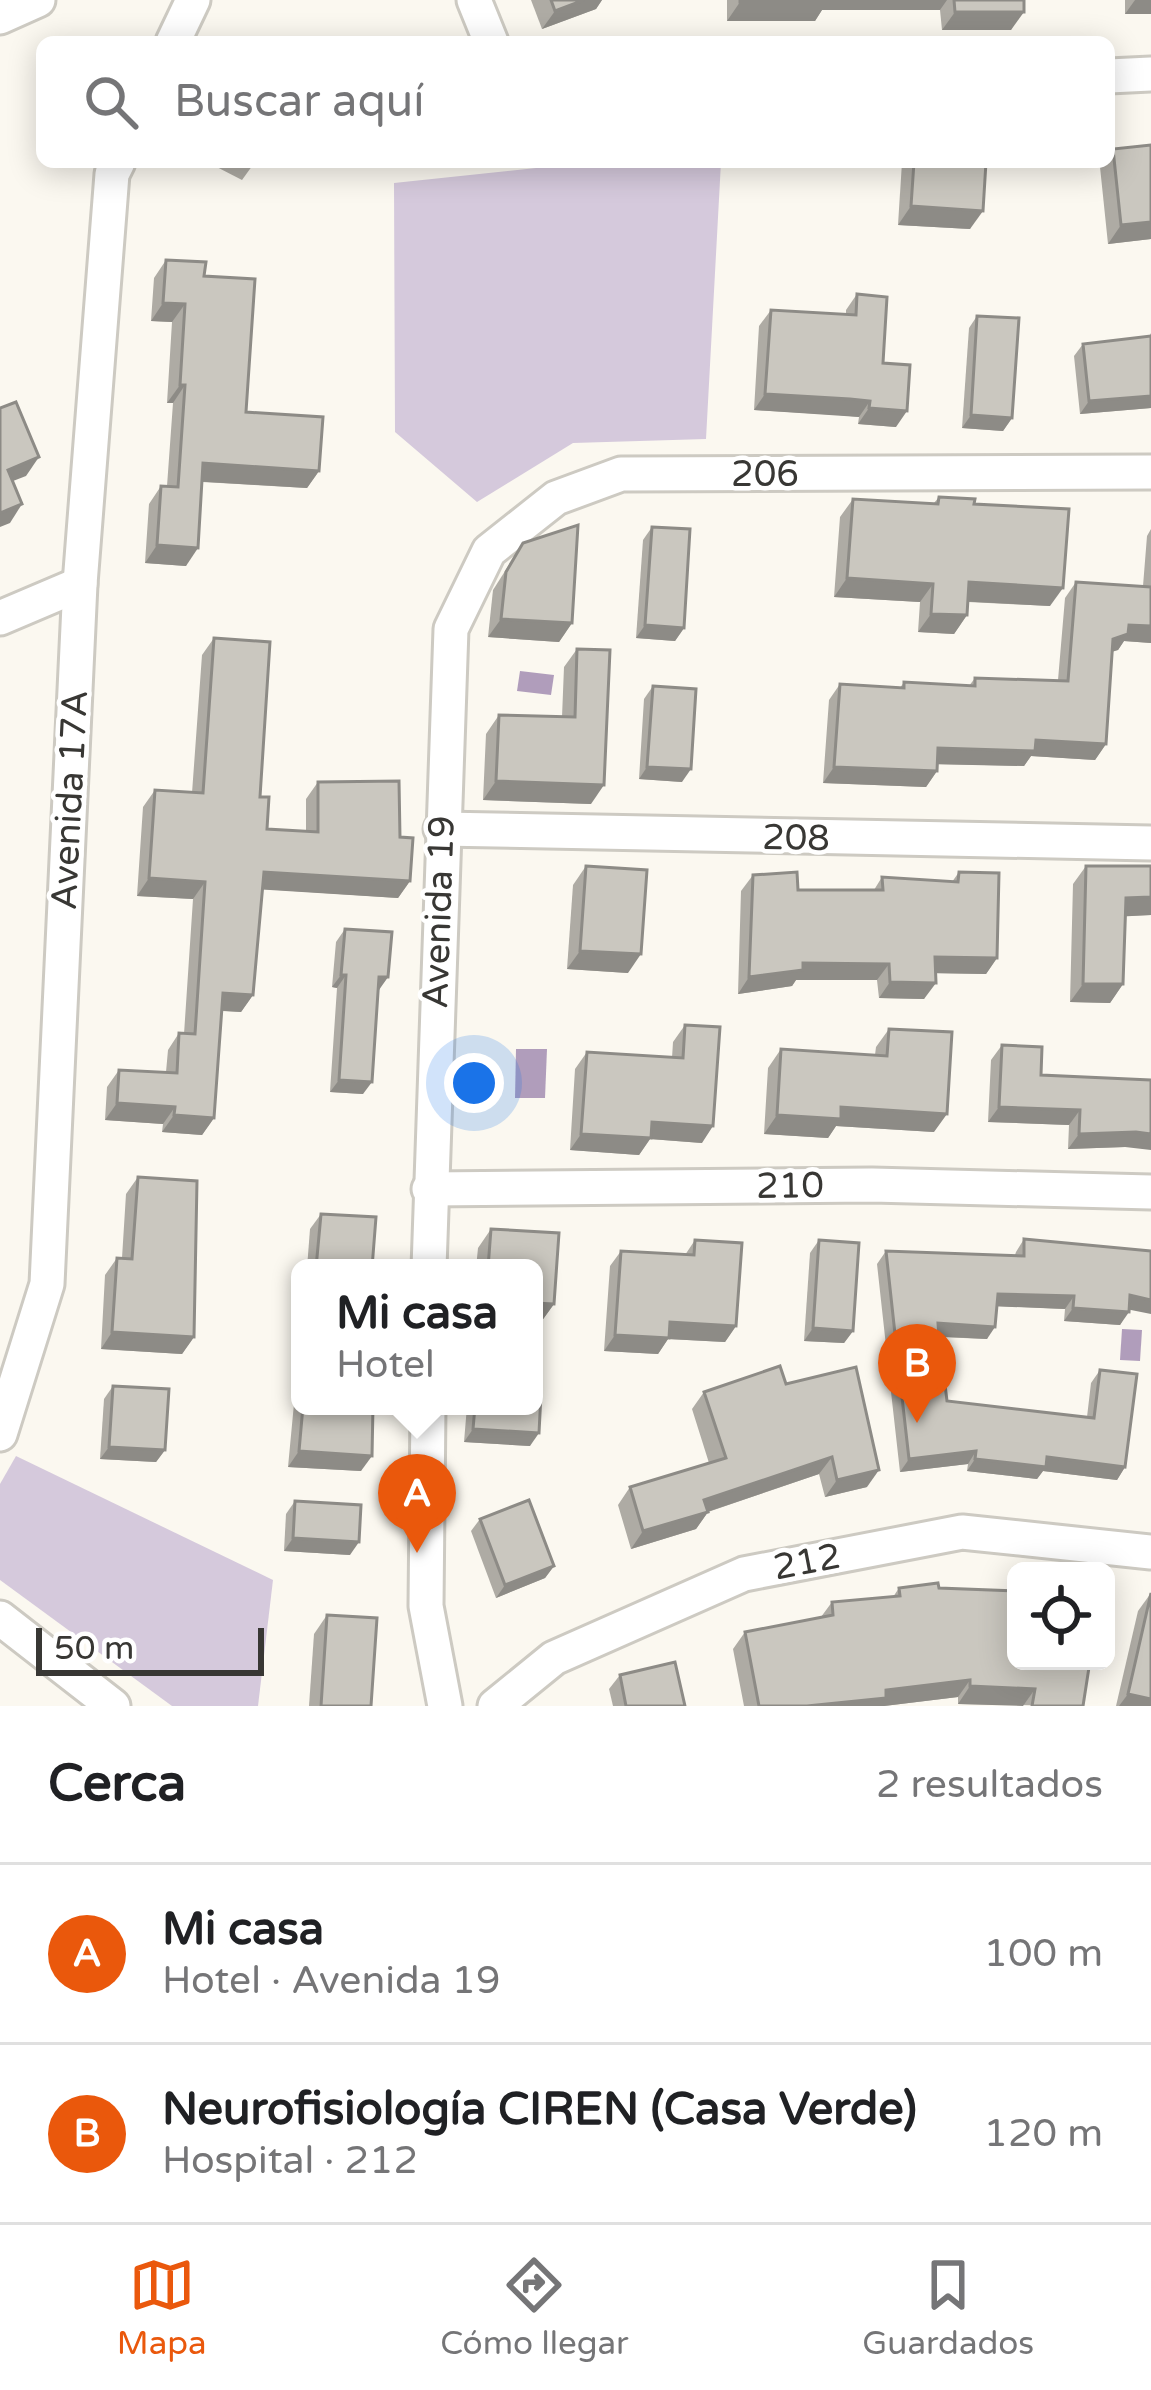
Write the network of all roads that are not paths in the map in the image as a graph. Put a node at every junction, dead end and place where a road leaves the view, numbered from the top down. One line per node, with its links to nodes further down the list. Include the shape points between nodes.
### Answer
1 (38, 0): 4 (street)
2 (193, 0): 5 (street)
3 (474, 0): 6 (street)
4 (0, 17)
5 (176, 36)
6 (489, 36)
7 (1151, 74): 8 (street)
8 (1115, 76)
9 (115, 168): 11 (street, Avenida 17A)
10 (1151, 472): 13 (street, 206, via 621,474 556,497 489,551)
11 (80, 584): 12 (street); 20 (street, Avenida 17A, via 47,1284)
12 (0, 618)
13 (451, 629): 14 (street, Avenida 19)
14 (441, 829): 15 (street, 208); 16 (street, Avenida 19)
15 (1151, 843)
16 (429, 1189): 17 (street, 210); 18 (street, Avenida 19)
17 (1151, 1192)
18 (428, 1259)
19 (428, 1415): 24 (street, via 426,1606)
20 (0, 1434)
21 (1151, 1552): 25 (street, 212, via 962,1532 744,1574 554,1658)
22 (0, 1618): 23 (street)
23 (113, 1706)
24 (445, 1706)
25 (495, 1706)

